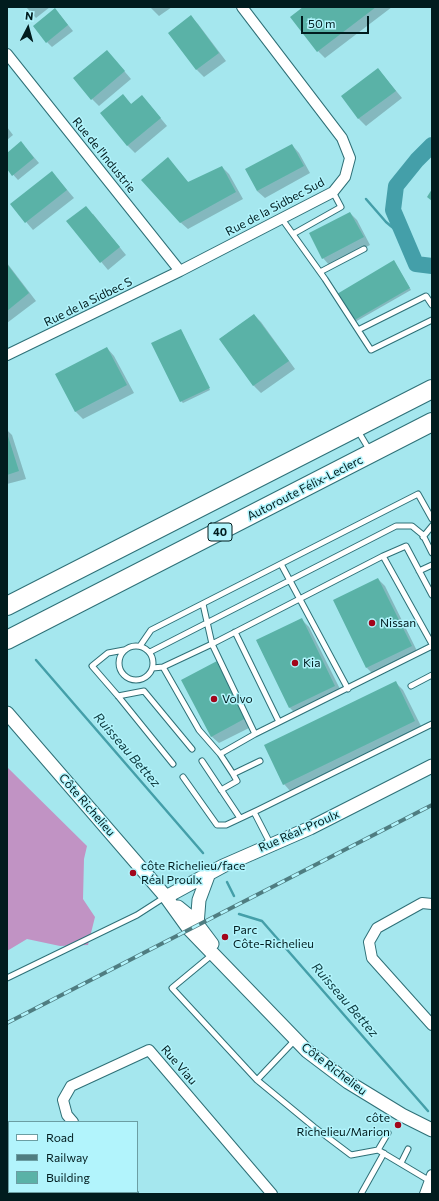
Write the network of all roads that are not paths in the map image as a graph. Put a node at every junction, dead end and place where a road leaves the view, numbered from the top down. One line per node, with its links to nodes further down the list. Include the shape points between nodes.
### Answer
1 (242, 7): 3 (street, Rue de la Sidbec Sud, via 342,138 350,158 345,177)
2 (7, 54): 7 (street, Rue de l'Industrie)
3 (333, 192): 4 (street, Rue de la Sidbec Sud); 5 (lane, via 341,207)
4 (282, 219): 5 (lane); 7 (street, Rue de la Sidbec Sud)
5 (293, 234): 8 (lane)
6 (364, 249): 8 (lane)
7 (180, 271): 12 (street, Rue de la Sidbec S)
8 (320, 272): 11 (lane)
9 (432, 305): 11 (lane, via 426,296)
10 (432, 320): 11 (lane, via 370,350)
11 (358, 330)
12 (7, 355)
13 (432, 389): 15 (highway, 40)
14 (432, 422): 16 (highway, Autoroute Félix-Leclerc / 40)
15 (356, 428): 16 (lane); 30 (highway, 40)
16 (371, 454): 33 (highway, Autoroute Félix-Leclerc / 40)
17 (429, 509): 18 (lane); 23 (lane, via 418,494)
18 (432, 519)
19 (432, 526): 20 (lane)
20 (423, 537): 21 (lane); 26 (lane, via 412,526 396,526)
21 (432, 553)
22 (383, 556): 25 (lane, via 406,546); 28 (lane); 35 (lane)
23 (281, 564): 26 (lane); 29 (lane)
24 (432, 565): 25 (lane)
25 (419, 571): 27 (lane)
26 (290, 580): 28 (lane); 31 (lane)
27 (432, 595)
28 (299, 599): 32 (lane); 43 (lane)
29 (203, 604): 31 (lane); 36 (lane, via 151,630)
30 (7, 606)
31 (207, 623): 34 (lane); 38 (lane)
32 (235, 632): 34 (lane); 46 (lane)
33 (7, 640)
34 (212, 644): 39 (lane); 48 (lane)
35 (432, 645): 43 (lane)
36 (140, 646): 37 (lane); 38 (lane)
37 (124, 650): 40 (lane, via 119,667 125,677 130,680 142,680); 44 (lane, via 108,653 92,666)
38 (150, 652): 40 (lane)
39 (163, 667): 40 (lane); 50 (lane, via 200,730)
40 (153, 668)
41 (432, 675): 42 (lane)
42 (411, 686)
43 (348, 688): 46 (lane)
44 (118, 696): 49 (lane, via 144,691); 53 (lane)
45 (7, 713): 62 (street, Côte Richelieu)
46 (280, 722): 48 (lane)
47 (432, 724): 58 (lane)
48 (256, 734): 50 (lane)
49 (192, 749)
50 (220, 754): 55 (lane)
51 (202, 761): 57 (lane)
52 (260, 761): 55 (lane)
53 (173, 764)
54 (432, 766): 60 (street, Rue Réal-Proulx)
55 (233, 774): 57 (lane, via 237,781)
56 (183, 777): 59 (lane, via 217,825 226,825)
57 (221, 790): 59 (lane)
58 (254, 812): 59 (lane); 60 (lane)
59 (240, 818)
60 (271, 845): 61 (street, Rue Réal-Proulx)
61 (209, 873): 62 (street, Rue Réal-Proulx); 64 (street, via 199,900)
62 (166, 897): 64 (street, Côte Richelieu); 65 (street, Côte Richelieu, via 189,929); 67 (lane, via 138,915)
63 (432, 904): 68 (street, via 422,903 377,928 369,942 372,958)
64 (198, 925): 66 (street, Côte Richelieu)
65 (213, 954): 66 (street, Côte Richelieu); 70 (lane, via 172,988)
66 (232, 972): 69 (street, Côte Richelieu)
67 (7, 978)
68 (432, 1024)
69 (296, 1040): 70 (lane); 72 (street, Côte Richelieu, via 348,1082 402,1116)
70 (257, 1080): 75 (lane, via 351,1156)
71 (72, 1121): 79 (street, Rue Viau, via 67,1115 62,1100 71,1086 148,1050)
72 (432, 1130)
73 (388, 1133): 75 (lane)
74 (408, 1149): 77 (lane)
75 (378, 1150): 76 (lane)
76 (384, 1153): 77 (lane); 80 (lane)
77 (401, 1163): 78 (lane)
78 (431, 1178): 81 (street)
79 (272, 1194)
80 (361, 1194)
81 (425, 1194)

